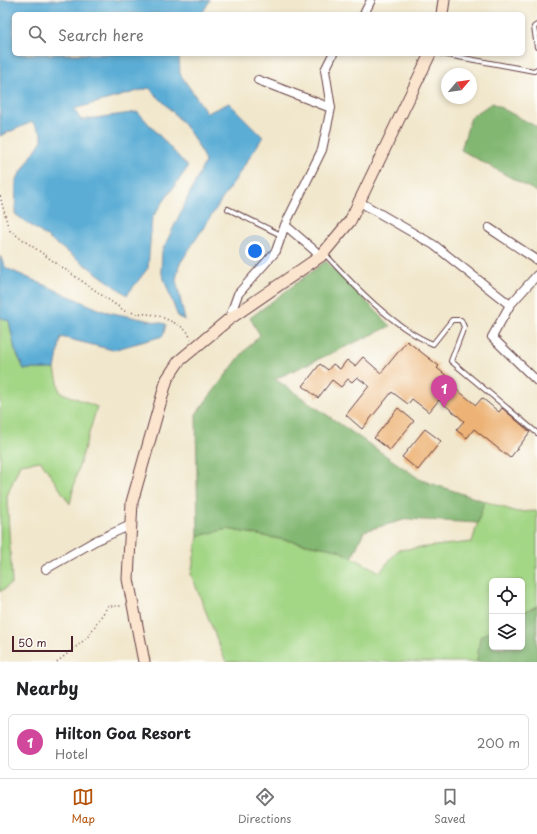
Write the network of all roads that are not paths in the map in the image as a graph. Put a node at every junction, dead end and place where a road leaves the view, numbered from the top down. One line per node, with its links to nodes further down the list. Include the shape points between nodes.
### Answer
1 (371, 0): 3 (street)
2 (444, 0): 4 (main road)
3 (365, 12)
4 (442, 12)
5 (537, 26): 6 (lane, via 534,27)
6 (537, 47)
7 (332, 56): 12 (street, via 325,70)
8 (429, 56): 13 (main road)
9 (453, 56): 10 (lane, via 534,71)
10 (537, 69)
11 (258, 80): 12 (street)
12 (331, 108): 15 (street, via 322,150)
13 (358, 201): 18 (main road, via 350,221); 21 (street, via 434,245)
14 (228, 209): 17 (lane)
15 (285, 225): 17 (street); 18 (street)
16 (489, 228): 19 (street)
17 (281, 235): 22 (street, via 276,251 238,294)
18 (322, 254): 22 (main road); 24 (lane, via 355,286 417,337 433,344 452,320 461,320 464,327 451,361)
19 (537, 260)
20 (537, 275): 21 (street)
21 (510, 305): 23 (street, via 492,337)
22 (228, 320): 25 (main road, via 179,361 167,379 132,502)
23 (537, 381)
24 (537, 433)
25 (131, 526): 26 (street, via 95,541); 27 (main road, via 128,579)
26 (46, 569)
27 (144, 662)

